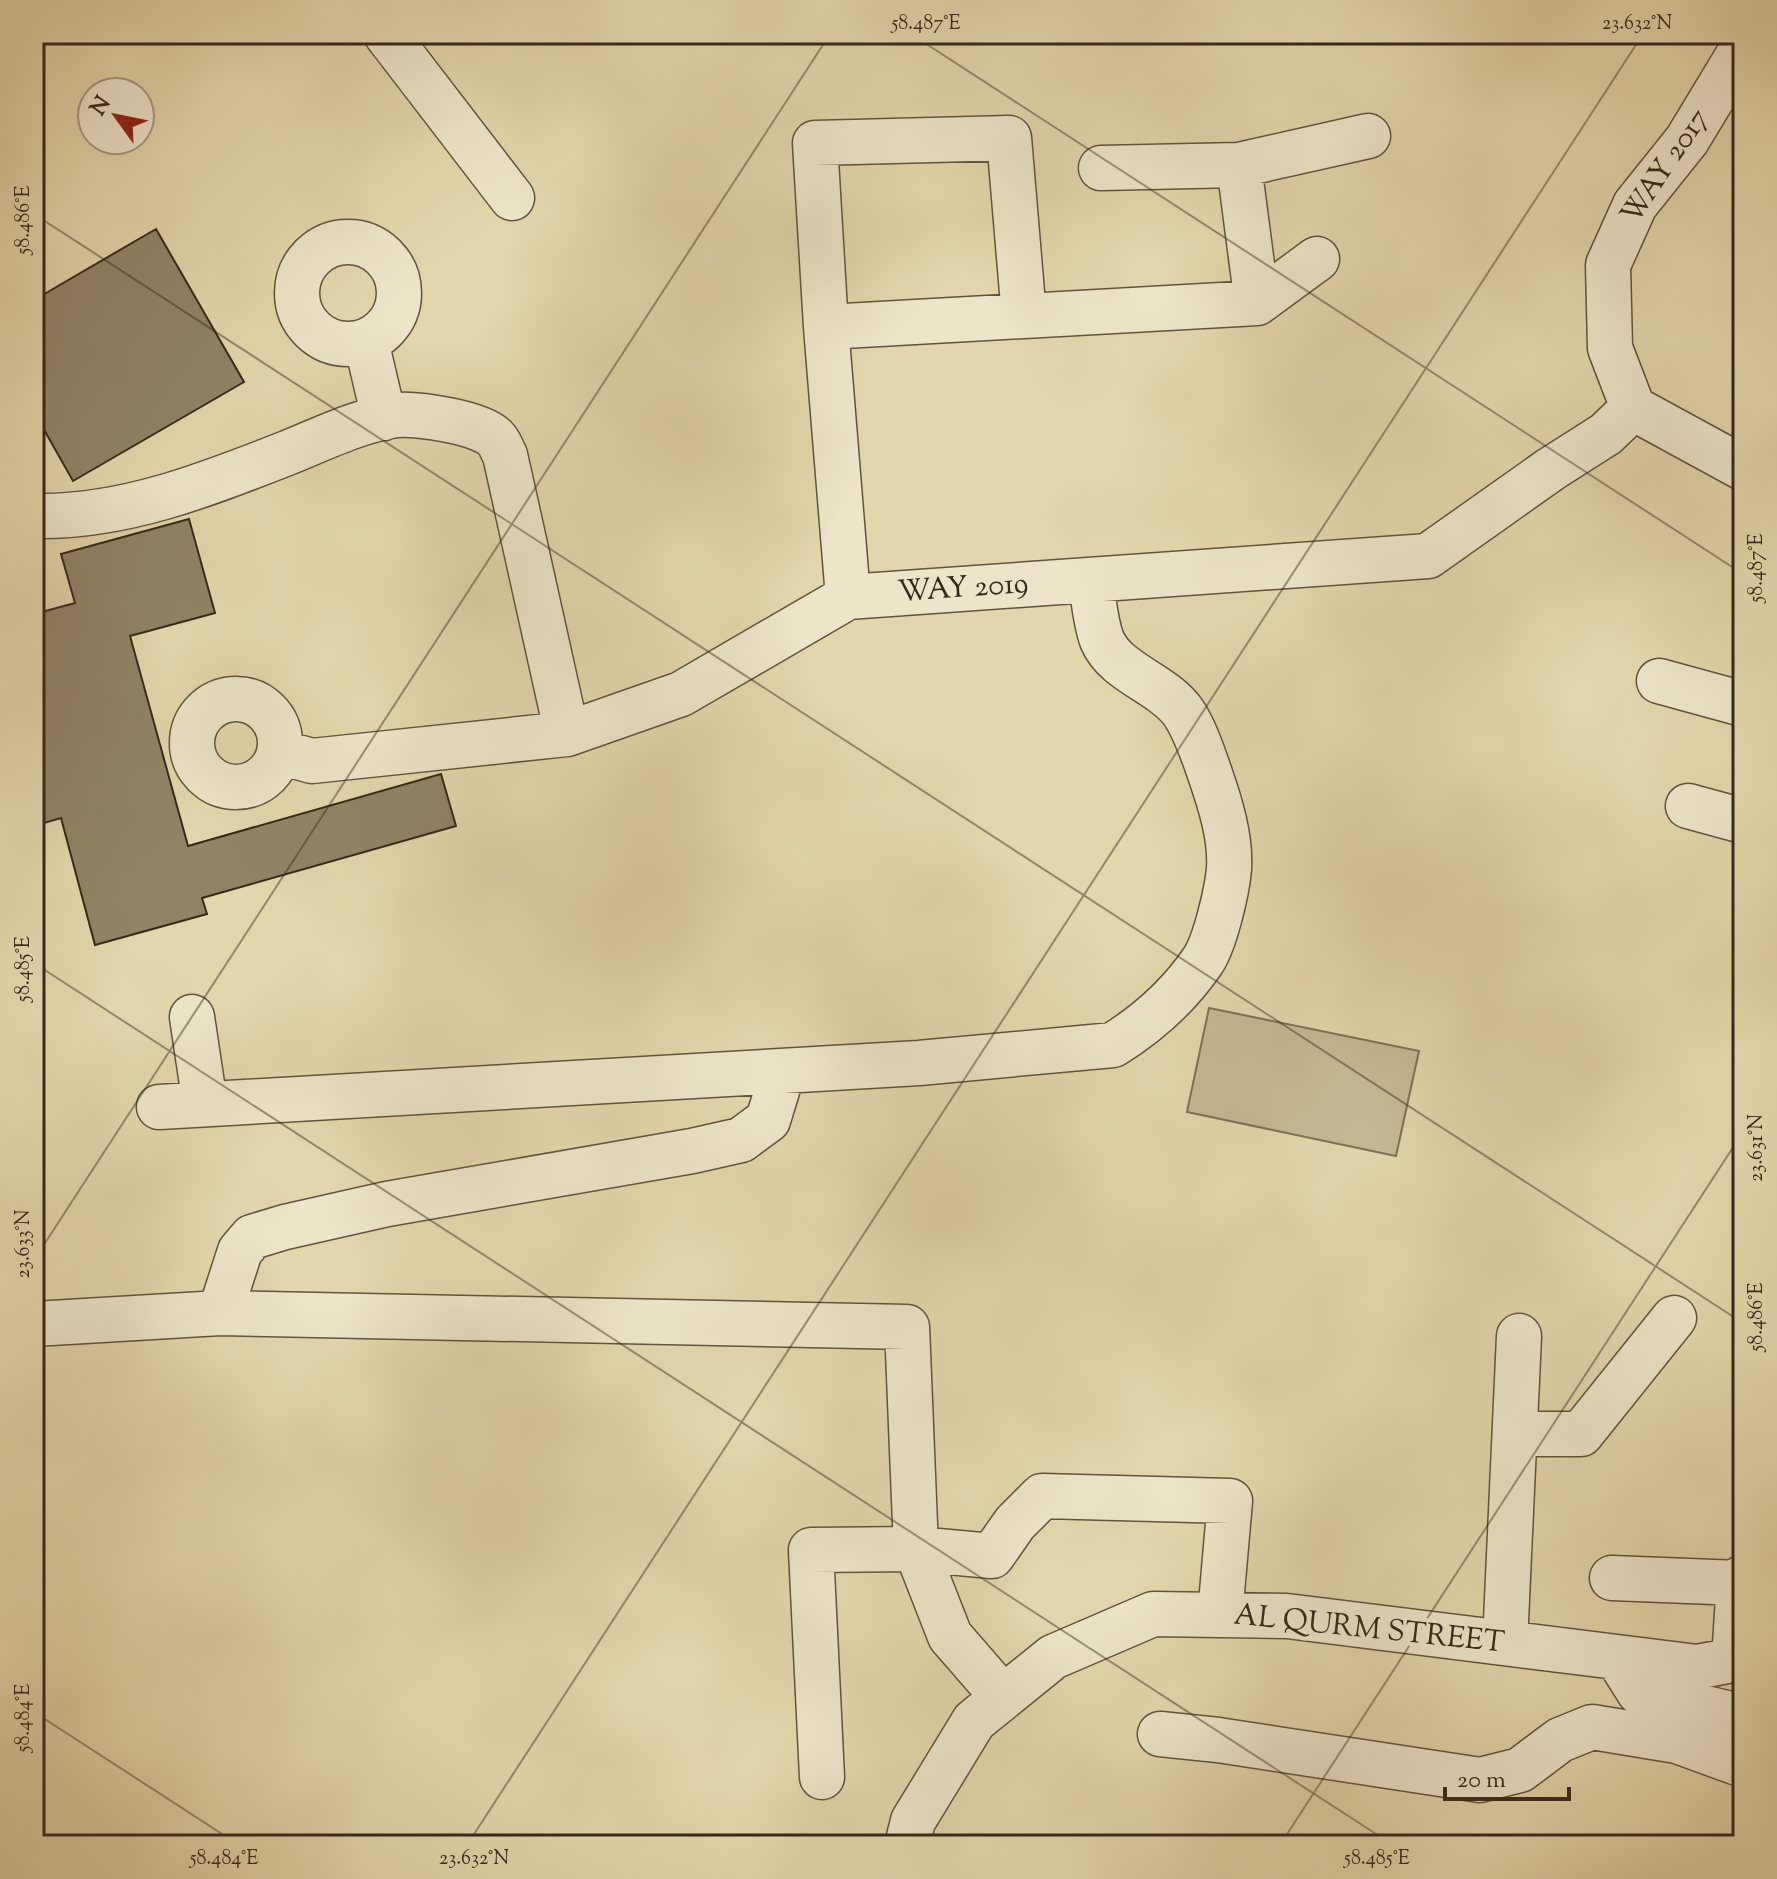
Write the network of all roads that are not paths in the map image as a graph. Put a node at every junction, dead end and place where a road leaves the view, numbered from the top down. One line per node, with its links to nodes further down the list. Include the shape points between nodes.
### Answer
1 (386, 34): 6 (street)
2 (1743, 42): 12 (street, WAY 2017, via 1687,140 1635,205 1608,265 1610,348)
3 (1368, 136): 4 (street)
4 (1239, 165): 5 (street); 8 (street)
5 (1101, 168)
6 (512, 198)
7 (1317, 259): 8 (street)
8 (1257, 303): 9 (street)
9 (1024, 316): 10 (street); 10 (street, via 1009,138 815,143)
10 (826, 327): 17 (street)
11 (366, 341): 13 (street)
12 (1633, 408): 14 (street); 16 (street, WAY 2019, via 1606,434 1428,556)
13 (384, 418): 15 (street, via 136,505 72,517); 20 (street, via 465,423 496,438 505,455)
14 (1743, 468)
15 (34, 516)
16 (1090, 580): 17 (street, WAY 2019); 25 (street, via 1102,640 1116,660 1183,712 1222,807 1229,867 1204,960 1138,1030 1113,1045)
17 (848, 597): 20 (street, WAY 2019, via 681,694)
18 (1659, 681): 19 (street)
19 (1743, 704)
20 (567, 734): 21 (street, WAY 2019, via 312,761)
21 (280, 752)
22 (1688, 806): 23 (street)
23 (1743, 821)
24 (192, 1017): 26 (street)
25 (783, 1071): 26 (street); 28 (street, via 768,1120 741,1140 387,1204 252,1237 240,1251)
26 (205, 1104): 27 (street)
27 (159, 1107)
28 (220, 1313): 30 (street); 33 (street, via 907,1327)
29 (1674, 1318): 32 (street, via 1581,1434)
30 (34, 1324)
31 (1519, 1336): 32 (street)
32 (1515, 1434): 37 (street)
33 (916, 1549): 36 (street, via 992,1556 1042,1496 1230,1501); 40 (street, via 950,1636); 44 (street, via 811,1550)
34 (1612, 1578): 35 (street)
35 (1741, 1580): 39 (street)
36 (1220, 1615): 37 (street, AL QURM STREET, via 1287,1616); 40 (street, AL QURM STREET, via 1153,1614 1053,1657)
37 (1505, 1643): 38 (street, AL QURM STREET)
38 (1617, 1657): 39 (street, AL QURM STREET, via 1697,1667); 41 (street, via 1639,1692)
39 (1739, 1658)
40 (1003, 1697): 45 (street, AL QURM STREET, via 974,1721 913,1821)
41 (1743, 1717)
42 (1160, 1734): 43 (street, via 1480,1780 1520,1770 1560,1740 1592,1727 1677,1741)
43 (1743, 1765)
44 (822, 1777)
45 (907, 1845)

